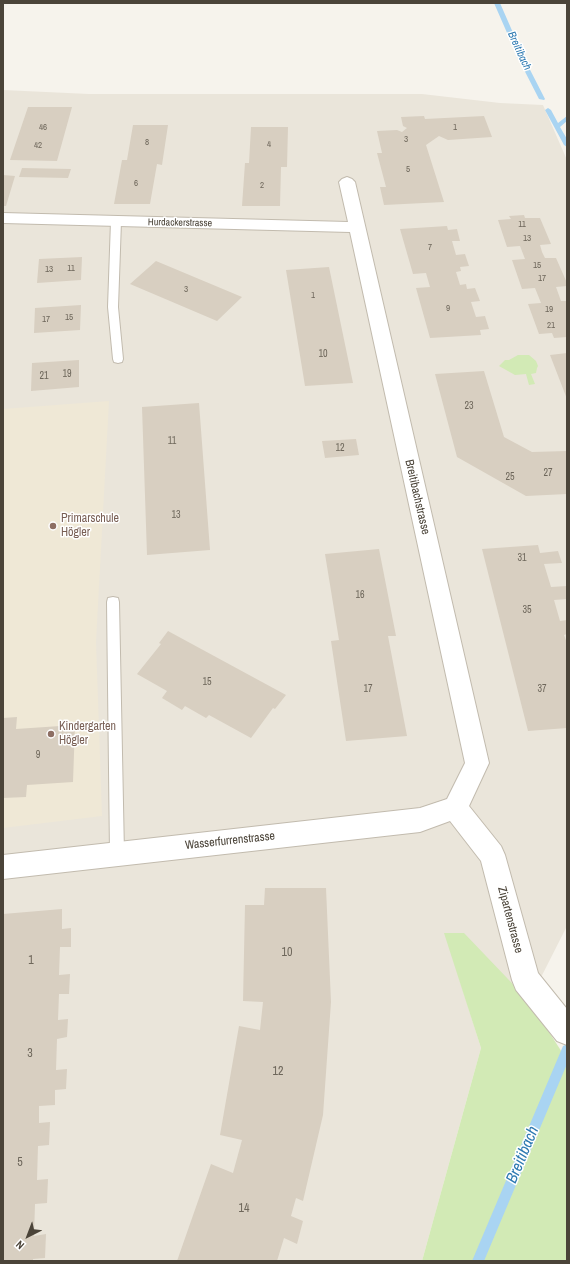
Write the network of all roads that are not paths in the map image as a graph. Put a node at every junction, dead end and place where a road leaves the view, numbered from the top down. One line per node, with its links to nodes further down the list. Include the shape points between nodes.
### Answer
1 (347, 182): 4 (street, Breitibachstrasse)
2 (3, 218): 3 (street, Hurdackerstrasse)
3 (116, 221): 4 (street, Hurdackerstrasse); 5 (lane, via 113,307)
4 (356, 227): 7 (street, Breitibachstrasse, via 477,763)
5 (118, 359)
6 (113, 602): 8 (lane)
7 (455, 808): 8 (street, Wasserfurrenstrasse, via 420,820); 10 (street, Zipartenstrasse, via 492,855 526,980)
8 (117, 854): 9 (street, Wasserfurrenstrasse)
9 (3, 867)
10 (567, 1031)

